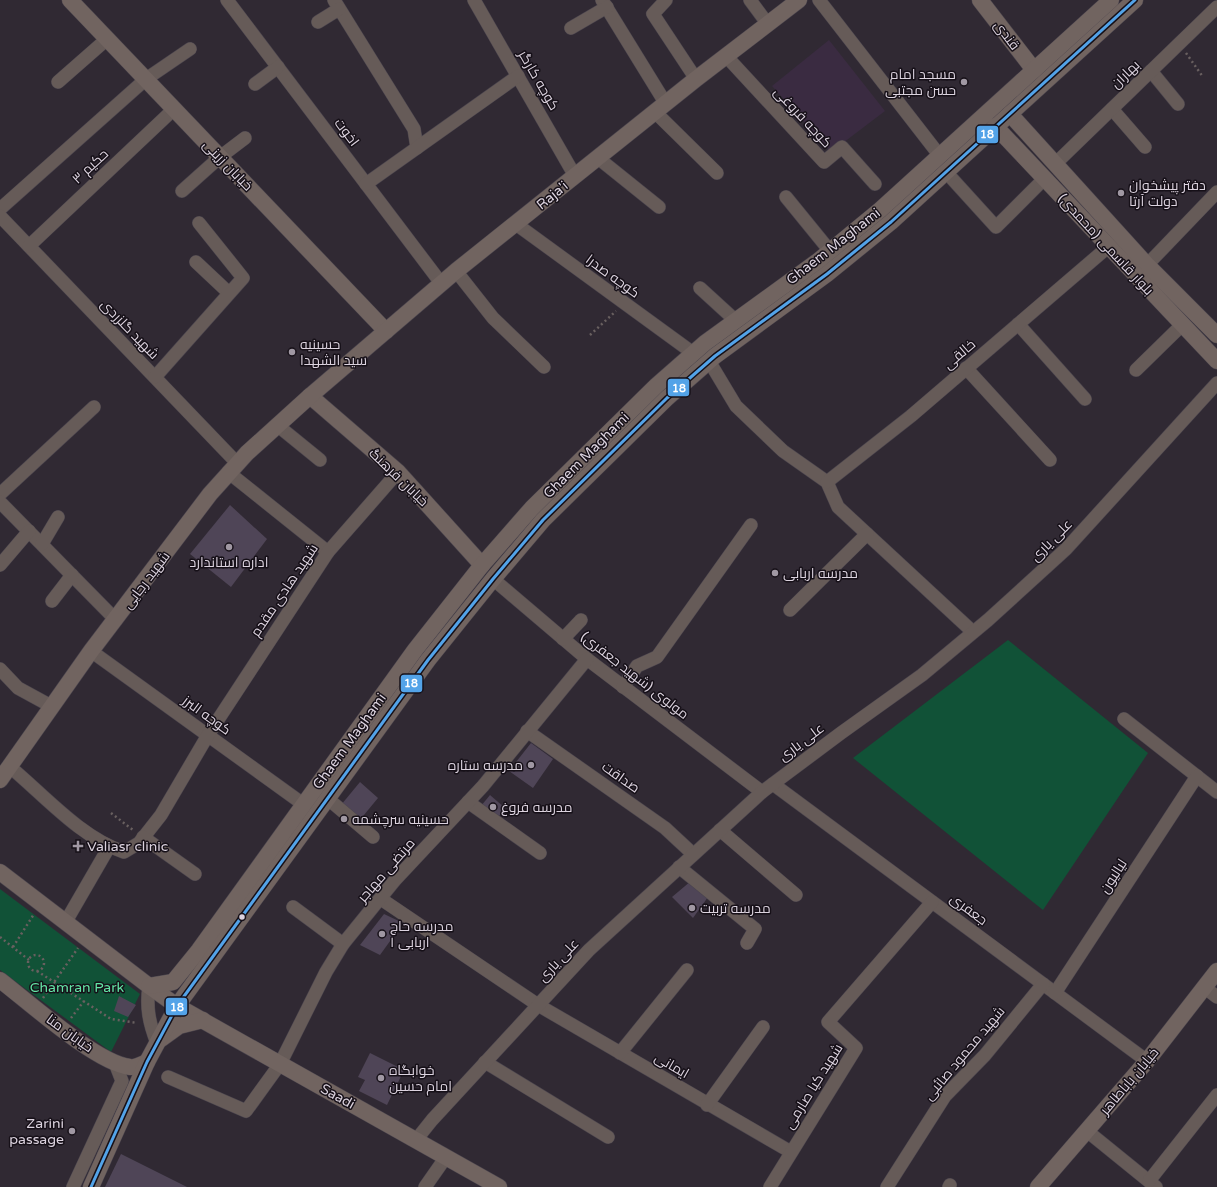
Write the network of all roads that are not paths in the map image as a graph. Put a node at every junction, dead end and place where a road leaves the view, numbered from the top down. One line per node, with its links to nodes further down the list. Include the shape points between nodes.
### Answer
1 (70, 0): 17 (main road, خیابان زرینی)
2 (227, 0): 20 (street, اخوت)
3 (474, 0): 23 (street, کوچه کارگر)
4 (666, 0): 25 (street, via 653,14)
5 (750, 0): 15 (street)
6 (799, 0): 15 (main road, Raja'i)
7 (819, 0): 39 (street)
8 (1111, 0): 21 (main road, Ghaem Maghami)
9 (1135, 0): 32 (main road, Ghaem Maghami)
10 (987, 2): 21 (main road, قندی)
11 (337, 4): 14 (street); 37 (street, via 414,129)
12 (604, 4): 16 (street); 30 (street)
13 (1217, 7): 22 (street, بهاران)
14 (318, 22)
15 (767, 24): 19 (main road, Raja'i)
16 (571, 28)
17 (107, 39): 24 (main road, خیابان زرینی); 26 (street)
18 (190, 49): 24 (street)
19 (726, 56): 25 (main road, Raja'i); 48 (street, کوچه فروغی, via 824,162 842,147)
20 (278, 67): 27 (street); 47 (street, اخوت)
21 (1034, 70): 39 (main road, Ghaem Maghami)
22 (1151, 72): 28 (street); 31 (street, بهاران)
23 (518, 76): 37 (street); 45 (street, کوچه کارگر)
24 (146, 79): 29 (main road, خیابان زرینی); 53 (street)
25 (696, 79): 30 (main road, Raja'i)
26 (58, 82)
27 (254, 84)
28 (1178, 104)
29 (174, 108): 40 (main road, خیابان زرینی); 57 (street, حکیم ۳)
30 (661, 108): 41 (main road, Raja'i); 44 (street)
31 (1112, 110): 36 (street); 42 (street, بهاران)
32 (1010, 114): 33 (main road, Ghaem Maghami); 35 (main road)
33 (995, 126): 38 (main road, بلوار قاسمی (محمدی)); 43 (main road, Ghaem Maghami)
34 (245, 138): 40 (street)
35 (1033, 141): 38 (main road, via 1027,143); 42 (main road)
36 (1145, 147)
37 (417, 148): 47 (street)
38 (1020, 153): 46 (main road, بلوار قاسمی (محمدی))
39 (940, 156): 59 (main road, Ghaem Maghami)
40 (220, 157): 49 (street); 71 (main road, خیابان زرینی)
41 (598, 158): 45 (main road, Raja'i); 52 (street)
42 (1055, 164): 61 (main road)
43 (946, 172): 46 (street, via 996,228); 67 (main road, Ghaem Maghami, via 828,274)
44 (717, 174)
45 (575, 176): 56 (main road, Raja'i)
46 (1044, 179): 58 (main road, بلوار قاسمی (محمدی))
47 (366, 184): 63 (street, اخوت)
48 (875, 184)
49 (182, 191)
50 (1217, 192): 61 (street)
51 (786, 196): 59 (street)
52 (659, 208)
53 (0, 210)
54 (0, 216): 57 (street, شهید گلزردی)
55 (199, 223): 65 (street, via 243,278)
56 (516, 224): 62 (main road, Raja'i); 73 (street, کوچه صدرا)
57 (29, 246): 79 (street, شهید گلزردی)
58 (1108, 247): 69 (street, خالقی); 70 (main road, بلوار قاسمی (محمدی))
59 (830, 251): 66 (main road, Ghaem Maghami)
60 (196, 262): 65 (street)
61 (1147, 265): 72 (main road)
62 (456, 271): 63 (main road, Raja'i); 76 (street, via 493,318)
63 (441, 283): 71 (main road, Raja'i)
64 (700, 288): 68 (street)
65 (228, 293): 79 (street)
66 (757, 304): 67 (main road); 68 (main road, Ghaem Maghami)
67 (766, 317): 74 (main road, Ghaem Maghami)
68 (735, 320): 73 (main road, Ghaem Maghami)
69 (1018, 324): 77 (street, خالقی); 82 (street)
70 (1182, 325): 75 (main road, بلوار قاسمی (محمدی)); 78 (street)
71 (386, 331): 81 (main road, Raja'i)
72 (1217, 335)
73 (693, 353): 98 (main road, Ghaem Maghami, via 532,508)
74 (709, 361): 89 (street, via 736,406 783,451); 101 (main road, Ghaem Maghami, via 667,398 543,520)
75 (1217, 361)
76 (544, 367)
77 (966, 368): 86 (street); 89 (street, خالقی, via 911,416)
78 (1136, 370)
79 (155, 377): 87 (street, شهید گلزردی)
80 (1217, 383): 106 (street, علی یاری, via 1066,549)
81 (310, 396): 84 (main road, شهید رجایی); 88 (main road, خیابان فرهنگ)
82 (1085, 399)
83 (94, 407): 90 (street)
84 (277, 425): 85 (street); 87 (main road, شهید رجایی)
85 (320, 460)
86 (1050, 460)
87 (233, 468): 97 (street, شهید گلزردی); 104 (main road, شهید رجایی, via 210,494)
88 (398, 472): 97 (street, شهید هادی مقدم); 98 (main road, خیابان فرهنگ)
89 (827, 482): 95 (street, via 838,507)
90 (0, 494)
91 (0, 502): 94 (street)
92 (58, 517): 96 (street)
93 (751, 525): 113 (street, via 657,657 637,666)
94 (29, 531): 96 (street); 99 (street)
95 (867, 534): 103 (street); 106 (street)
96 (42, 544): 100 (street)
97 (328, 552): 117 (street, شهید هادی مقدم)
98 (482, 564): 111 (main road, Ghaem Maghami)
99 (0, 565)
100 (72, 575): 102 (street); 104 (street)
101 (493, 579): 107 (street, مولوی (شهید جعفری)); 112 (main road, Ghaem Maghami)
102 (52, 601)
103 (790, 610)
104 (116, 620): 108 (main road, شهید رجایی)
105 (581, 620): 107 (street)
106 (973, 632): 121 (street, علی یاری, via 922,675)
107 (563, 639): 109 (street, مولوی (شهید جعفری))
108 (91, 651): 114 (main road, شهید رجایی); 117 (street, کوچه البرز)
109 (587, 659): 113 (street, مولوی (شهید جعفری)); 116 (street, مرتضی مهاجر)
110 (0, 669): 114 (street, via 18,688)
111 (399, 672): 112 (main road); 126 (main road, Ghaem Maghami)
112 (413, 681): 124 (main road, Ghaem Maghami)
113 (623, 687): 122 (street, مولوی (شهید جعفری))
114 (52, 706): 118 (main road, شهید رجایی)
115 (1124, 719): 119 (street)
116 (527, 731): 125 (street, مرتضی مهاجر); 132 (street, صداقت, via 664,828)
117 (208, 735): 126 (street, کوچه البرز); 128 (street, شهید هادی مقدم, via 161,815)
118 (10, 766): 120 (main road, شهید رجایی); 130 (street, via 66,817)
119 (1197, 776): 123 (street); 149 (street, لیالیون)
120 (0, 780)
121 (773, 784): 122 (street, علی یاری); 138 (street, جعفری)
122 (762, 792): 127 (street, علی یاری)
123 (1217, 792)
124 (327, 798): 129 (street); 151 (main road, Ghaem Maghami)
125 (468, 802): 131 (street); 137 (street, مرتضی مهاجر)
126 (303, 804): 147 (main road, Ghaem Maghami, via 199,950 173,982)
127 (720, 830): 132 (street, علی یاری); 136 (street)
128 (143, 837): 130 (street, شهید هادی مقدم, via 139,843 124,852); 135 (street)
129 (373, 837)
130 (109, 847): 140 (street)
131 (540, 853)
132 (693, 854): 133 (street, علی یاری)
133 (679, 867): 141 (street, via 756,929); 150 (street, علی یاری, via 590,950)
134 (0, 872): 140 (main road, Saadi)
135 (195, 874)
136 (796, 895)
137 (380, 899): 142 (street, مرتضی مهاجر); 150 (street, ایمانی)
138 (932, 902): 146 (street, جعفری); 167 (street, شهید کیا صارمی, via 828,1022 856,1048)
139 (293, 907): 142 (street)
140 (65, 922): 147 (main road, Saadi)
141 (747, 943)
142 (343, 944): 160 (street, مرتضی مهاجر, via 326,972)
143 (687, 970): 155 (street)
144 (1217, 971): 148 (main road, خیابان باباطاهر)
145 (0, 981): 159 (main road, خیابان منا, via 86,1046)
146 (1043, 984): 149 (street, جعفری); 175 (street, شهید محمود صائبی, via 985,1055 945,1096)
147 (149, 986): 151 (main road, Saadi); 154 (street, via 147,1002 150,1024)
148 (1211, 992): 156 (main road, خیابان باباطاهر)
149 (1055, 993): 156 (street, جعفری)
150 (538, 1005): 155 (street, ایمانی); 158 (street, علی یاری)
151 (177, 1006): 152 (main road, Saadi); 154 (main road, Ghaem Maghami)
152 (203, 1020): 154 (main road, via 179,1026); 160 (main road, Saadi)
153 (763, 1027): 163 (street)
154 (157, 1042): 157 (main road, Ghaem Maghami)
155 (620, 1053): 163 (street, ایمانی)
156 (1147, 1061): 164 (main road, خیابان باباطاهر)
157 (147, 1062): 159 (main road, خیابان منا, via 132,1068); 171 (main road, Ghaem Maghami)
158 (485, 1062): 165 (street); 166 (street, علی یاری)
159 (114, 1063): 170 (street, via 122,1081)
160 (280, 1064): 161 (street, مرتضی مهاجر, via 246,1111); 166 (main road, Saadi)
161 (168, 1078)
162 (1217, 1095): 169 (street)
163 (708, 1105): 167 (street, ایمانی)
164 (1087, 1131): 169 (street); 176 (main road, خیابان باباطاهر)
165 (608, 1137)
166 (416, 1140): 168 (main road, Saadi)
167 (791, 1152): 174 (street, شهید کیا صارمی)
168 (446, 1157): 172 (street); 173 (main road, Saadi)
169 (1153, 1184)
170 (73, 1187)
171 (91, 1187)
172 (425, 1187)
173 (499, 1187)
174 (770, 1187)
175 (887, 1187)
176 (1038, 1187)

